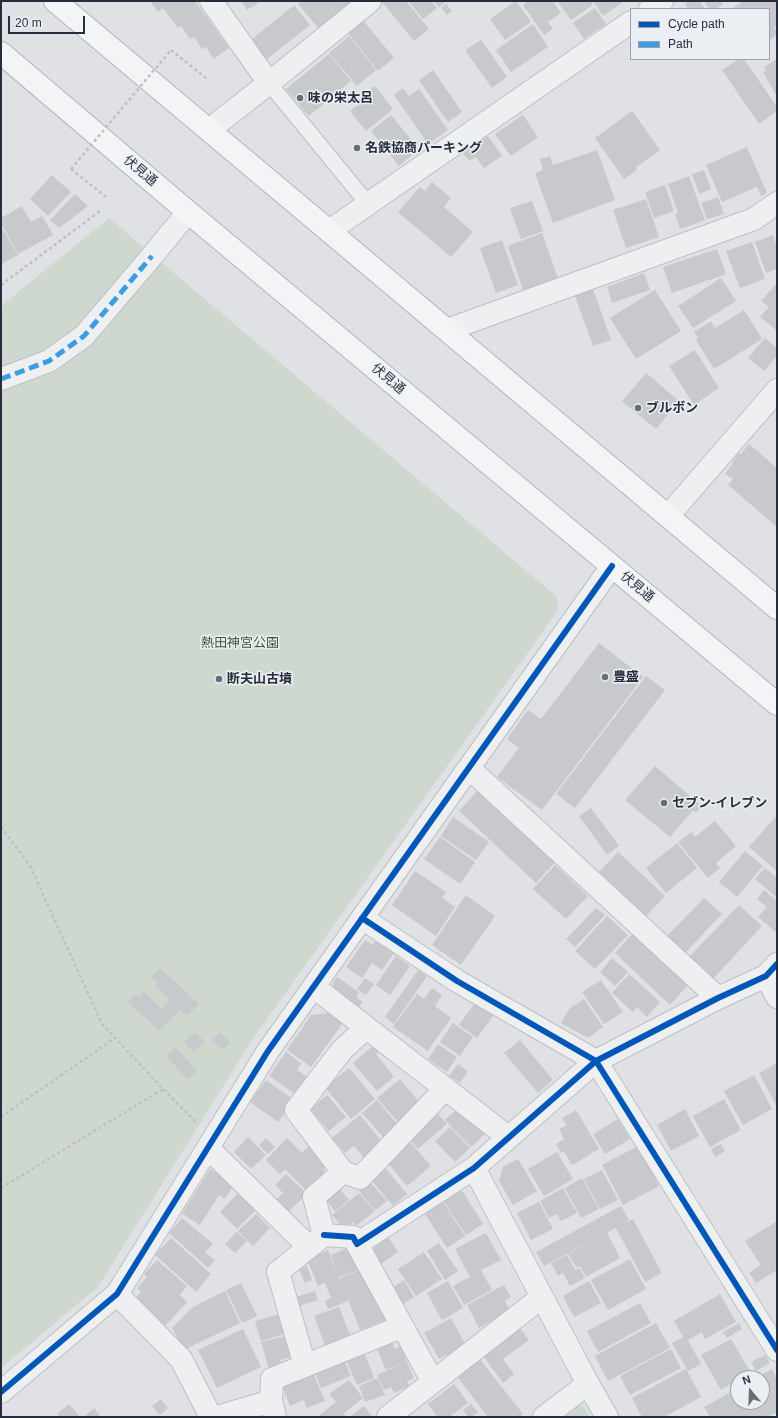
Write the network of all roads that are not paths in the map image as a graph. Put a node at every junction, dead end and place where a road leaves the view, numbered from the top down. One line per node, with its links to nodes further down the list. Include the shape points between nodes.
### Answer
1 (55, 1): 7 (highway)
2 (211, 1): 6 (street)
3 (370, 1): 6 (street)
4 (630, 23): 9 (street)
5 (1, 53): 10 (highway, 伏見通)
6 (269, 83): 7 (street); 9 (lane)
7 (209, 130): 11 (highway)
8 (777, 202): 12 (street, via 754,219)
9 (368, 204): 11 (street)
10 (188, 212): 13 (street, via 84,336 49,361); 16 (highway, 伏見通)
11 (330, 230): 12 (highway)
12 (447, 330): 15 (highway)
13 (1, 379)
14 (777, 390): 15 (street)
15 (668, 516): 17 (highway)
16 (612, 566): 18 (highway, 伏見通); 19 (street)
17 (777, 608)
18 (777, 704)
19 (469, 768): 20 (street); 24 (street)
20 (362, 918): 22 (street); 26 (street, via 457,981)
21 (772, 970): 23 (street); 24 (street)
22 (314, 987): 25 (street); 29 (street, via 268,1051)
23 (777, 997)
24 (718, 998): 26 (street)
25 (366, 1028): 27 (street); 31 (street, via 342,1050 296,1110)
26 (596, 1061): 28 (street); 37 (street)
27 (445, 1089): 28 (street); 31 (street, via 360,1178)
28 (508, 1137): 30 (street)
29 (208, 1148): 32 (street); 34 (street)
30 (474, 1168): 33 (street); 35 (street)
31 (343, 1172): 32 (street, via 314,1197)
32 (317, 1241): 33 (street, via 354,1237); 38 (street, via 278,1272)
33 (357, 1244): 36 (street)
34 (116, 1294): 41 (street); 43 (street, via 181,1359)
35 (542, 1297): 39 (street); 40 (street)
36 (401, 1327): 38 (street); 39 (street)
37 (777, 1350)
38 (305, 1366): 42 (street, via 272,1380)
39 (433, 1382): 45 (street)
40 (588, 1384): 46 (street); 47 (street)
41 (1, 1392)
42 (273, 1409): 44 (street)
43 (211, 1417)
44 (217, 1417)
45 (388, 1417)
46 (544, 1417)
47 (607, 1417)

